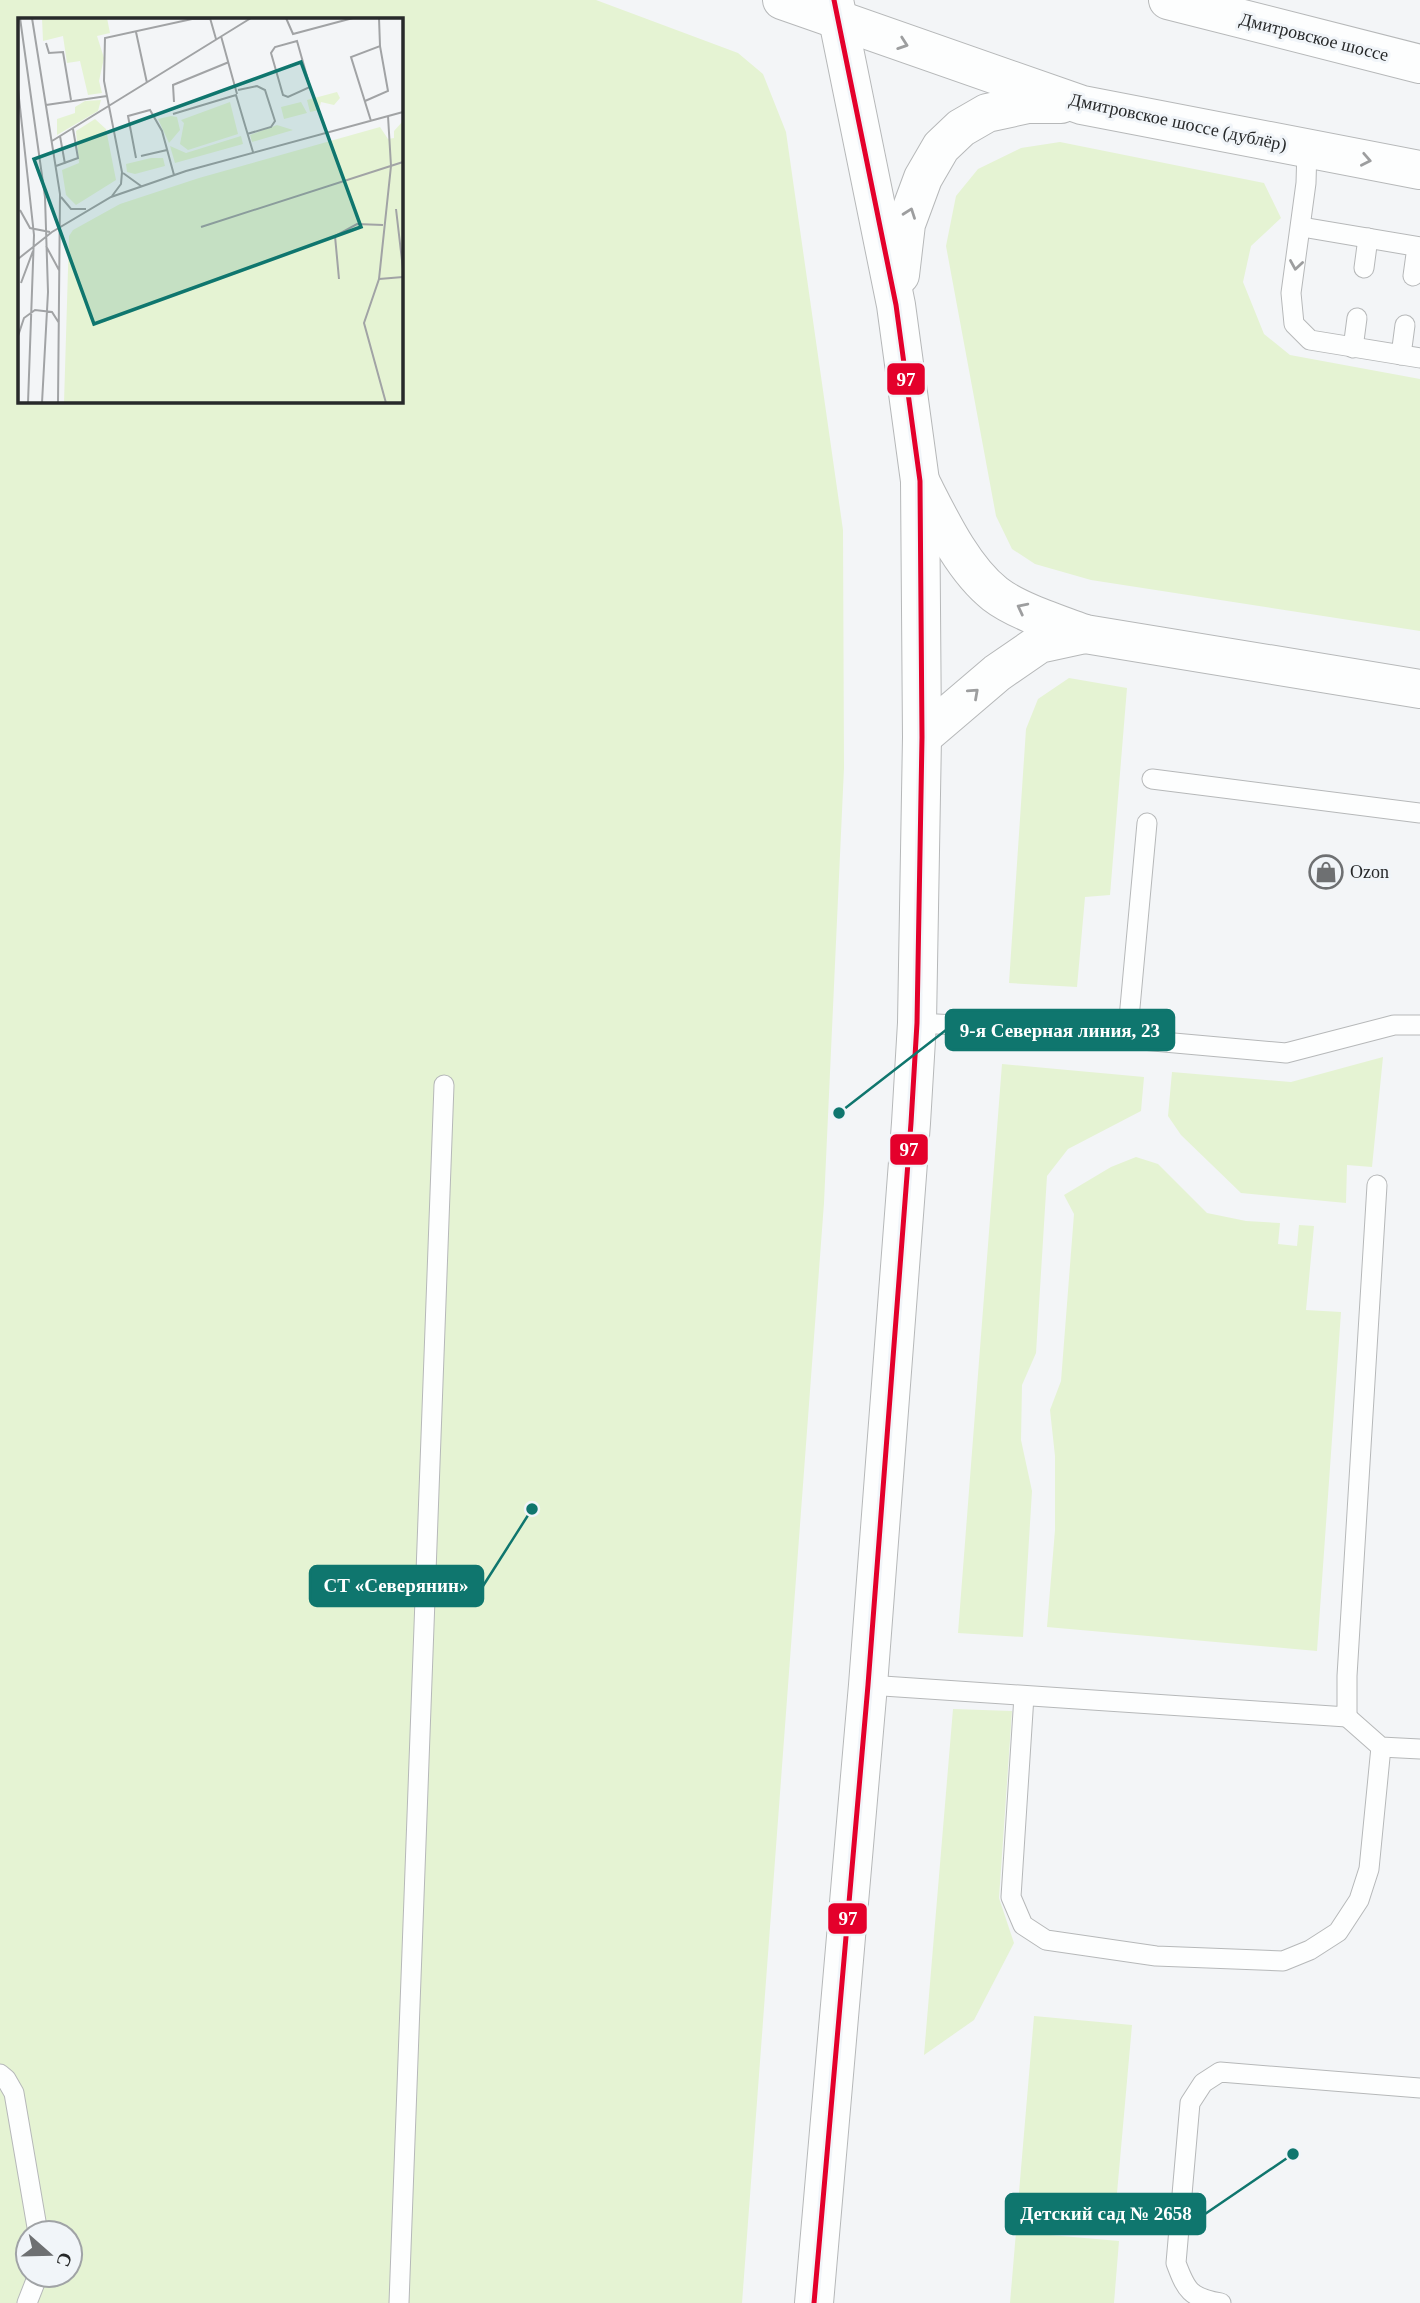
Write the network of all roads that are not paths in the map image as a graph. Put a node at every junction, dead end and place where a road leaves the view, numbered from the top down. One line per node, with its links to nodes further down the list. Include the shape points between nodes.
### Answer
1 (782, 0): 3 (main road, Дмитровское шоссе (дублёр))
2 (1168, 0): 4 (main road, Дмитровское шоссе)
3 (836, 10): 5 (main road, Дмитровское шоссе (дублёр), one-way to 5); 13 (main road)
4 (1420, 64)
5 (1082, 105): 6 (main road, Дмитровское шоссе (дублёр)); 13 (main road, one-way to 5, via 906,224 923,178 941,147 987,113 1028,104)
6 (1307, 148): 7 (main road, Дмитровское шоссе (дублёр), one-way to 7); 8 (lane)
7 (1420, 170)
8 (1301, 226): 9 (lane); 16 (lane, one-way to 16, via 1291,293 1294,324 1310,340)
9 (1368, 238): 10 (lane); 11 (lane)
10 (1418, 247): 12 (lane)
11 (1364, 268)
12 (1413, 276)
13 (896, 305): 18 (main road)
14 (1357, 318): 16 (lane)
15 (1405, 325): 17 (lane)
16 (1353, 348): 17 (lane)
17 (1410, 357)
18 (920, 481): 19 (main road, one-way to 18, via 995,594 946,531); 21 (main road)
19 (1084, 634): 20 (main road); 21 (main road, one-way to 19, via 996,673 1040,644)
20 (1420, 689)
21 (922, 737): 25 (main road)
22 (1152, 779): 23 (lane)
23 (1420, 813)
24 (1147, 823): 27 (lane)
25 (917, 1023): 27 (lane); 30 (main road)
26 (1420, 1025): 27 (lane, via 1394,1025 1286,1053)
27 (1127, 1040)
28 (444, 1085): 38 (lane)
29 (1377, 1185): 32 (lane)
30 (868, 1685): 31 (lane); 39 (main road)
31 (1024, 1696): 32 (lane); 33 (lane, via 1011,1897 1023,1925 1046,1940 1156,1956 1283,1961 1338,1932 1359,1900 1369,1869)
32 (1347, 1717): 33 (lane)
33 (1381, 1747): 34 (lane)
34 (1420, 1749)
35 (0, 2074): 37 (lane, via 14,2092)
36 (1420, 2088): 40 (lane, via 1220,2071 1203,2083 1190,2103 1177,2263 1185,2288 1205,2301)
37 (36, 2219)
38 (399, 2303)
39 (814, 2303)
40 (1221, 2303)

